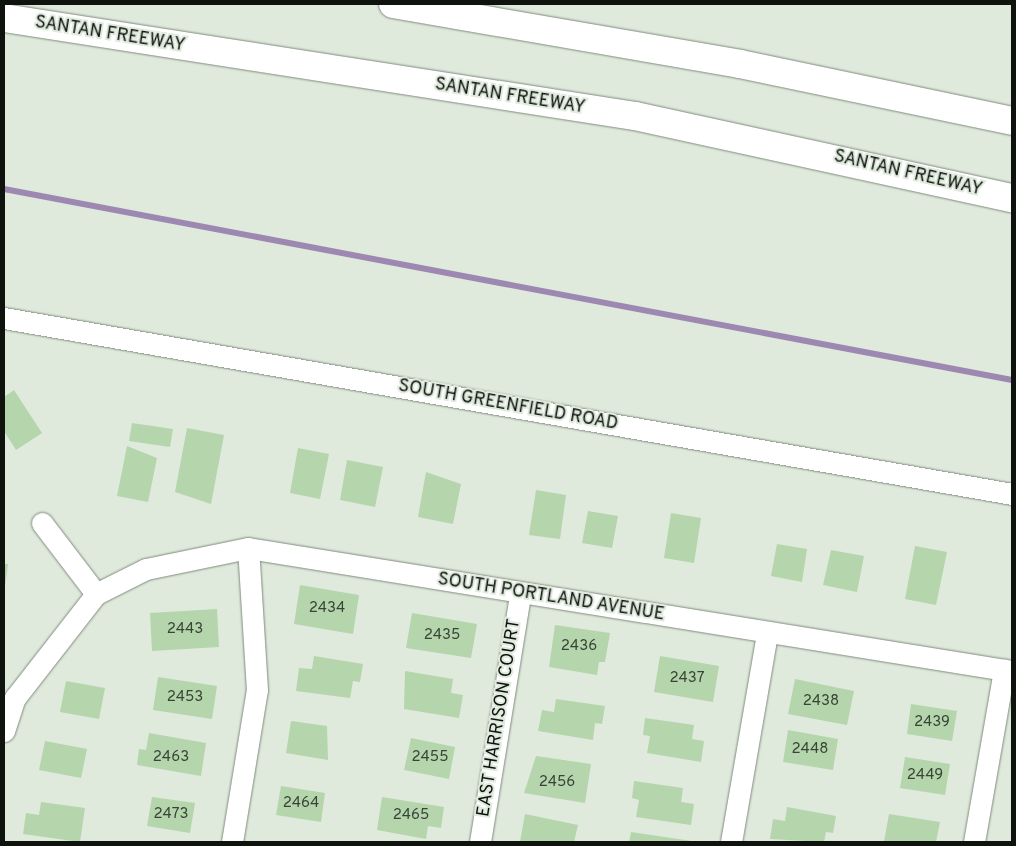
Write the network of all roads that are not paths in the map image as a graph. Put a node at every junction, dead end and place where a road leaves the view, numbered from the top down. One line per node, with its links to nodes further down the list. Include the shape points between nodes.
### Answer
1 (394, 4): 3 (highway, via 740,64)
2 (4, 18): 4 (highway, SANTAN FREEWAY, via 635,116)
3 (1012, 120)
4 (1012, 198)
5 (4, 318): 6 (street, SOUTH GREENFIELD ROAD)
6 (1012, 494)
7 (42, 523): 9 (street)
8 (248, 548): 9 (street, SOUTH PORTLAND AVENUE, via 146,569); 10 (street, SOUTH PORTLAND AVENUE); 14 (street, via 257,690)
9 (96, 594): 13 (street, via 15,698)
10 (520, 594): 11 (street, SOUTH PORTLAND AVENUE); 15 (street, EAST HARRISON COURT)
11 (767, 633): 12 (street, SOUTH PORTLAND AVENUE); 16 (street)
12 (1008, 671): 17 (street)
13 (4, 731)
14 (232, 842)
15 (480, 842)
16 (731, 842)
17 (974, 842)

